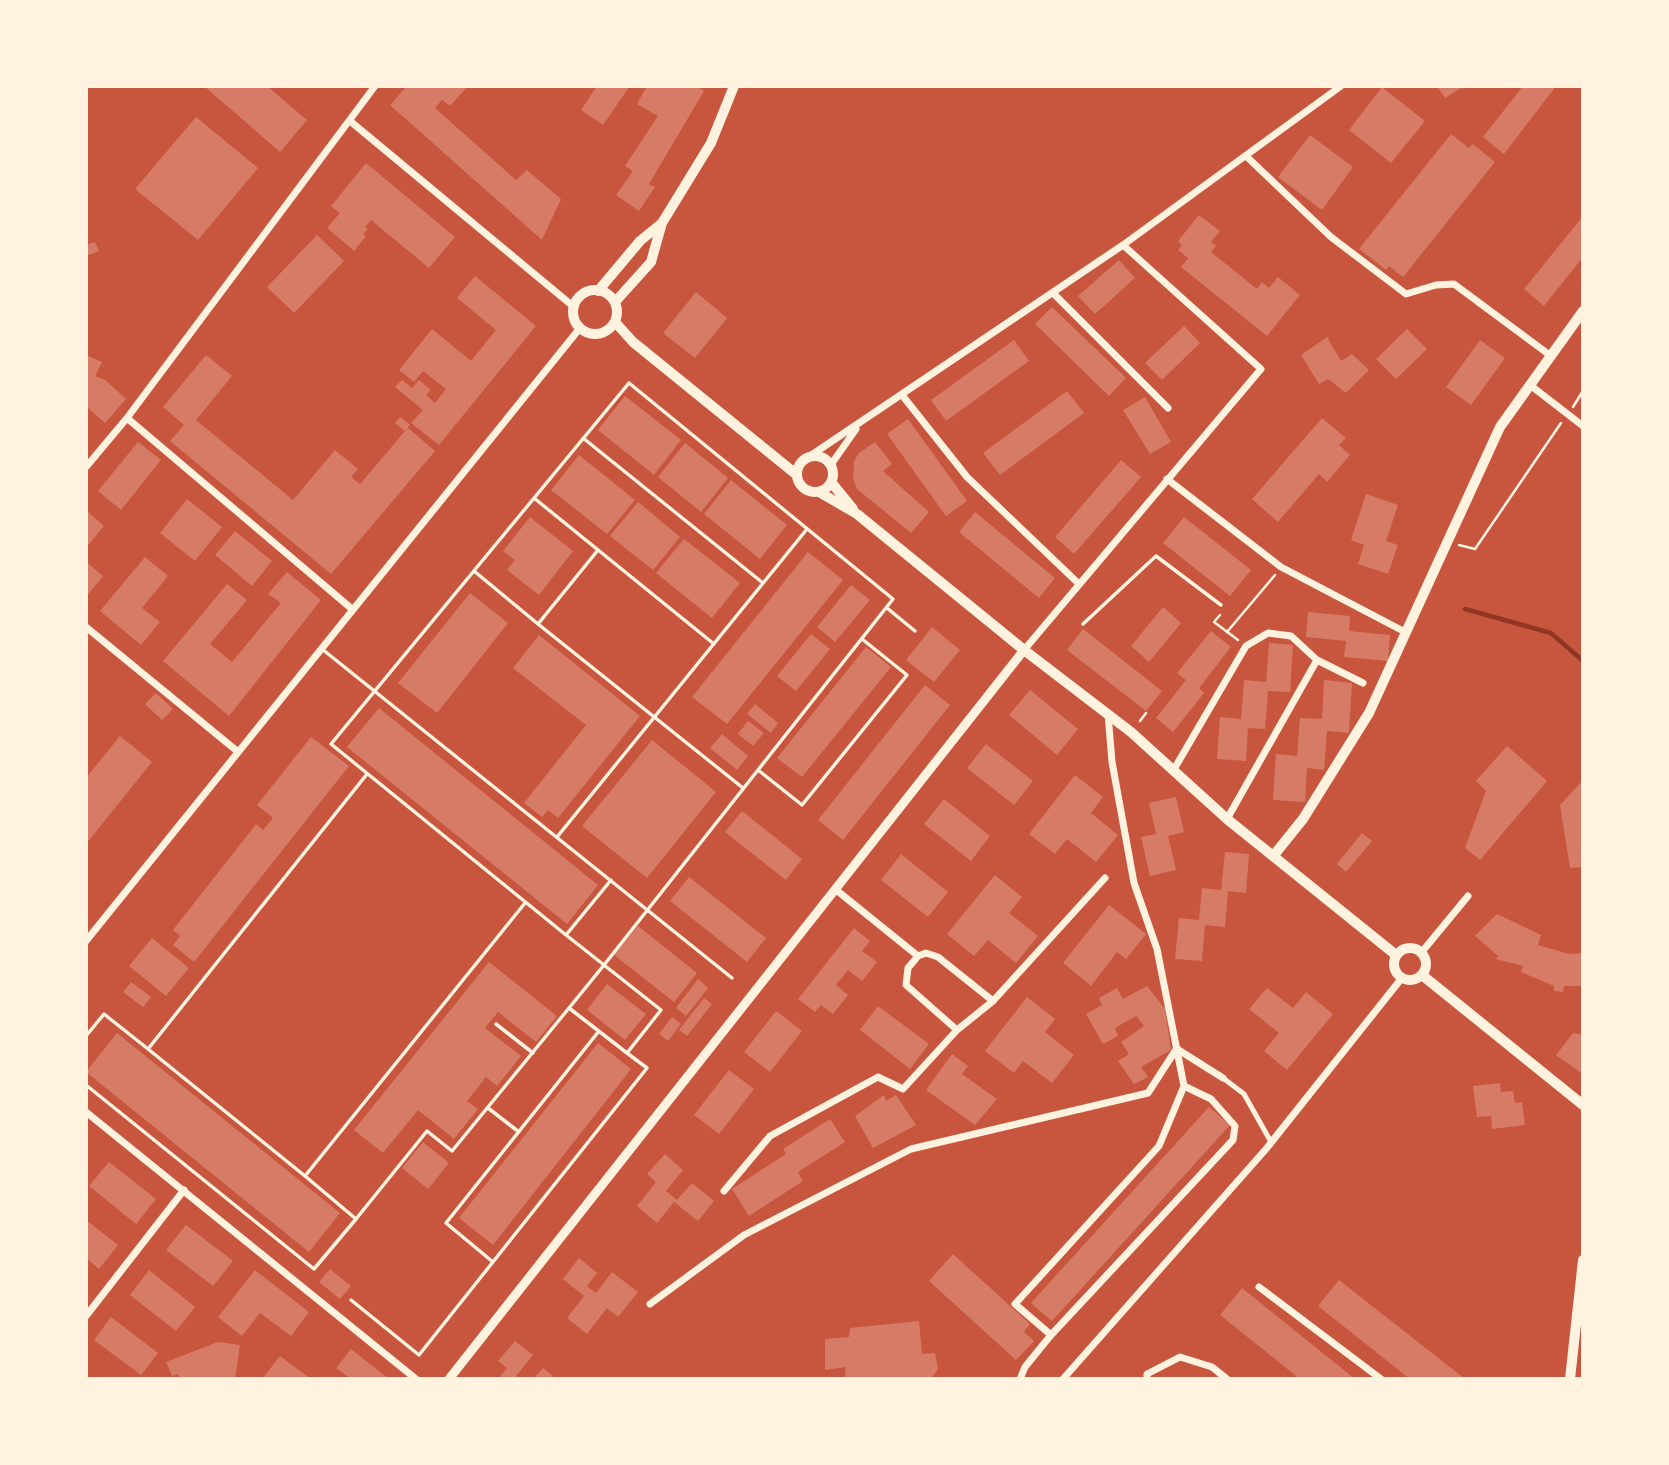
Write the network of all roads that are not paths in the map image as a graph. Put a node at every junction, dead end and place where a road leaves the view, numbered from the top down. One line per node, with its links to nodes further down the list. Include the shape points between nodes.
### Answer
1 (375, 86): 4 (street)
2 (734, 86): 6 (main road, via 710,143)
3 (1341, 86): 5 (street)
4 (349, 121): 11 (street); 19 (street)
5 (1246, 156): 7 (street); 15 (street, via 1331,237 1406,294 1454,285)
6 (662, 223): 8 (main road, via 640,241); 10 (main road, via 651,262)
7 (1123, 245): 9 (street); 28 (street, via 1261,369)
8 (598, 291): 10 (main road); 11 (main road, via 581,296)
9 (1053, 293): 17 (street); 18 (street)
10 (615, 302): 13 (main road)
11 (574, 307): 14 (main road)
12 (1583, 311): 15 (main road)
13 (615, 323): 14 (main road, via 600,334); 23 (main road)
14 (580, 328): 40 (street)
15 (1551, 356): 16 (main road)
16 (1530, 385): 21 (street); 45 (main road, via 1500,426)
17 (902, 396): 20 (street); 37 (street, via 967,477)
18 (1168, 408)
19 (127, 418): 26 (street); 40 (street)
20 (858, 425): 24 (street); 25 (street)
21 (1583, 426)
22 (583, 438): 31 (lane); 33 (lane, via 629,383); 36 (lane)
23 (771, 456): 24 (main road); 27 (main road)
24 (805, 460): 25 (main road, via 821,458); 27 (main road)
25 (830, 466): 29 (main road)
26 (86, 467)
27 (797, 475): 30 (main road, via 805,489)
28 (1167, 479): 37 (street); 45 (street, via 1282,567)
29 (831, 482): 30 (main road); 32 (main road)
30 (819, 492): 32 (main road)
31 (534, 498): 34 (lane); 35 (lane)
32 (857, 514): 49 (main road)
33 (807, 529): 36 (lane); 39 (lane, via 893,599)
34 (598, 550): 41 (lane); 47 (lane)
35 (474, 571): 41 (lane); 52 (lane)
36 (764, 583): 47 (lane)
37 (1078, 583): 49 (street)
38 (1221, 605): 42 (lane, via 1156,556)
39 (887, 608): 44 (lane); 46 (lane)
40 (352, 609): 48 (street)
41 (538, 624): 55 (lane)
42 (1083, 624)
43 (86, 627): 56 (street)
44 (915, 631)
45 (1408, 634): 53 (main road)
46 (862, 639): 57 (lane); 57 (lane, via 907,675 802,805)
47 (714, 644): 55 (lane)
48 (321, 648): 52 (lane); 56 (street)
49 (1024, 650): 54 (main road); 66 (street)
50 (1317, 660): 51 (street); 58 (street, via 1291,636 1268,633 1246,646); 61 (street)
51 (1363, 682): 53 (street)
52 (374, 691): 59 (lane, via 331,744); 62 (lane)
53 (1380, 691): 63 (main road, via 1303,819)
54 (1107, 714): 58 (main road); 85 (street, via 1134,883 1157,949)
55 (654, 717): 60 (lane); 62 (lane)
56 (237, 751): 71 (street)
57 (758, 770): 60 (lane)
58 (1172, 771): 61 (main road)
59 (367, 774): 68 (lane); 86 (lane)
60 (743, 788): 69 (lane)
61 (1227, 819): 63 (main road)
62 (557, 837): 65 (lane)
63 (1274, 855): 73 (main road)
64 (1105, 878): 79 (street)
65 (611, 880): 69 (lane); 70 (lane)
66 (835, 889): 74 (street); 109 (street)
67 (1468, 896): 72 (street)
68 (526, 903): 70 (lane); 97 (lane)
69 (647, 909): 75 (lane); 77 (lane)
70 (566, 935): 75 (lane)
71 (86, 941)
72 (1421, 953): 73 (main road, via 1411,948); 76 (main road, via 1426,967)
73 (1396, 955): 78 (main road, via 1394,967)
74 (918, 956): 79 (street, via 938,957); 82 (street, via 908,968 906,985)
75 (604, 965): 80 (lane); 88 (lane, via 661,1010)
76 (1422, 975): 78 (main road, via 1412,981); 92 (main road)
77 (732, 978)
78 (1401, 979): 96 (street)
79 (993, 1001): 82 (street)
80 (569, 1008): 83 (lane); 87 (lane)
81 (496, 1024): 87 (lane)
82 (957, 1030): 99 (street, via 903,1089 878,1077 770,1136)
83 (599, 1031): 88 (lane); 95 (lane)
84 (86, 1036): 86 (lane, via 104,1014)
85 (1177, 1048): 89 (street); 91 (street); 105 (street, via 1148,1093 911,1149 744,1235)
86 (148, 1049): 97 (lane)
87 (533, 1053): 93 (lane)
88 (627, 1053): 102 (lane, via 647,1068)
89 (1223, 1079): 96 (street, via 1244,1094)
90 (86, 1085): 100 (lane, via 314,1269)
91 (1184, 1086): 107 (street, via 1159,1146 1015,1304); 107 (street, via 1211,1099 1235,1126 1233,1140)
92 (1583, 1105)
93 (488, 1108): 95 (lane); 100 (lane, via 452,1151 427,1131)
94 (86, 1112): 98 (street)
95 (519, 1132): 102 (lane, via 446,1223)
96 (1271, 1142): 111 (street)
97 (305, 1177): 100 (lane)
98 (184, 1189): 106 (street); 108 (street)
99 (724, 1191)
100 (356, 1219)
101 (1583, 1260): 115 (main road)
102 (493, 1262): 104 (lane, via 419,1354)
103 (1259, 1287): 114 (street)
104 (351, 1300)
105 (650, 1304)
106 (86, 1316)
107 (1051, 1335): 110 (street)
108 (416, 1379)
109 (449, 1379)
110 (1020, 1379)
111 (1063, 1379)
112 (1147, 1379): 113 (street, via 1147,1374 1180,1357 1212,1367)
113 (1227, 1379)
114 (1381, 1379)
115 (1570, 1379)

